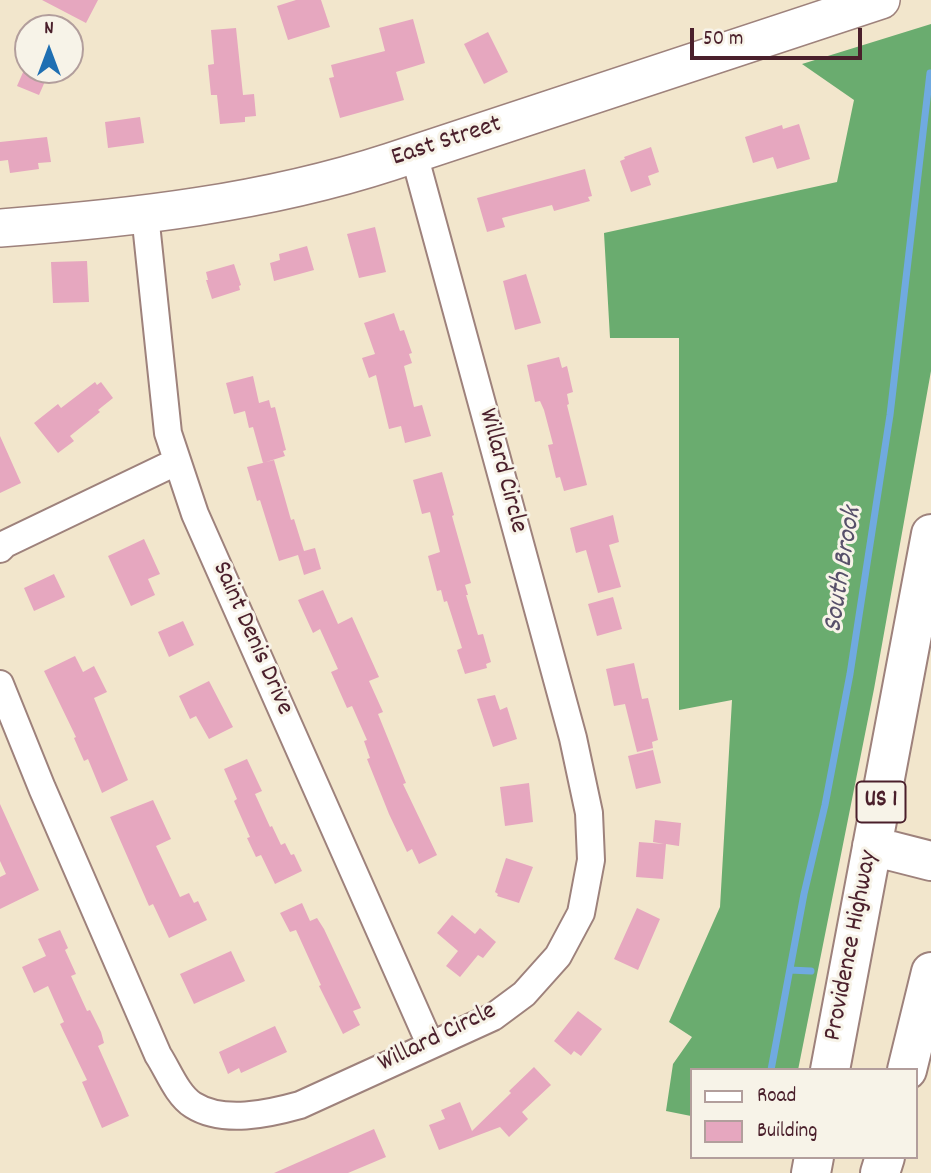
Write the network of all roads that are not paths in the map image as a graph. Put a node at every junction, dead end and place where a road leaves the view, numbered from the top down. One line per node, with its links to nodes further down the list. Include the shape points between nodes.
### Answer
1 (881, 0): 2 (main road, East Street)
2 (414, 154): 3 (main road, East Street, via 294,189); 12 (street, Willard Circle, via 573,738 589,813 591,860 581,913 558,956 524,994 493,1017)
3 (145, 214): 4 (main road, East Street); 5 (street, Saint Denis Drive, via 167,433)
4 (0, 228)
5 (176, 462): 7 (street); 12 (street, Saint Denis Drive)
6 (931, 534): 9 (main road, Providence Highway / US 1)
7 (0, 549)
8 (0, 684): 12 (street, Willard Circle, via 158,1055 192,1105 246,1116 275,1112 300,1105)
9 (872, 846): 10 (main road); 13 (main road, Providence Highway / US 1)
10 (931, 862)
11 (931, 972): 14 (main road)
12 (430, 1044)
13 (830, 1068)
14 (907, 1068)

